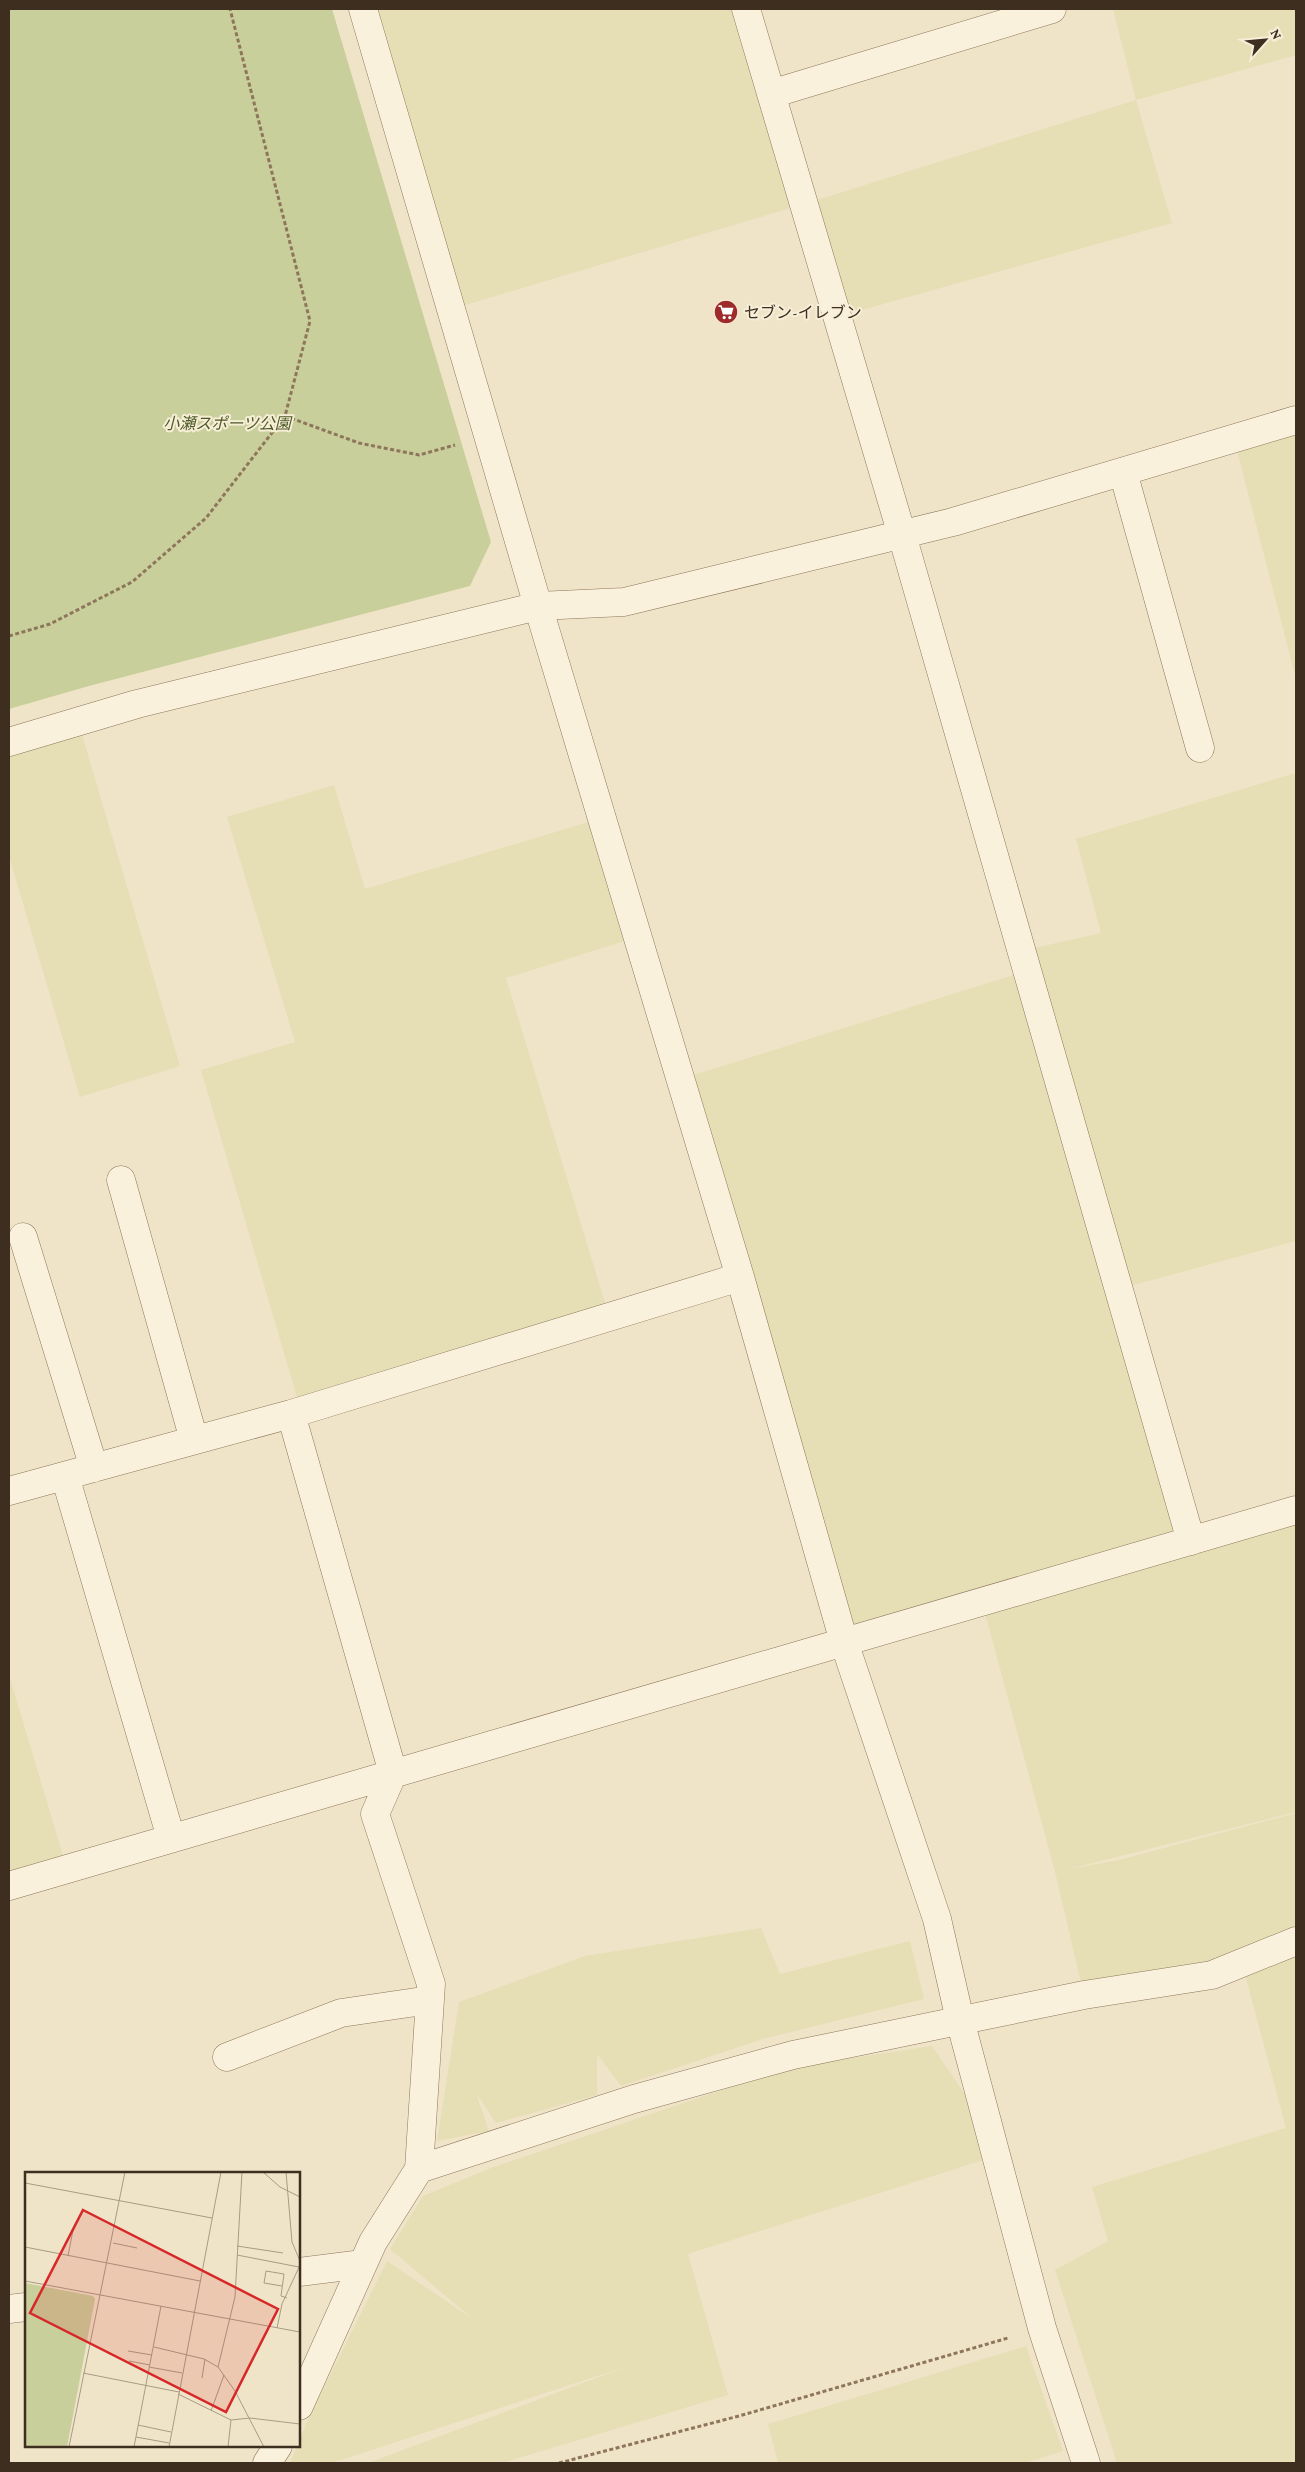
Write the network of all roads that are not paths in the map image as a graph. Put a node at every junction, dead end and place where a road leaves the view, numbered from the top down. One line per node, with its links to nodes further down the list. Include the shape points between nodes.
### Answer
1 (363, 9): 8 (street)
2 (746, 9): 4 (street)
3 (1052, 9): 4 (street)
4 (771, 94): 7 (street)
5 (1296, 420): 6 (street)
6 (1123, 472): 7 (street); 10 (street)
7 (902, 534): 8 (street, via 624,602); 20 (street)
8 (538, 606): 9 (street, via 136,704); 13 (street)
9 (9, 742)
10 (1200, 748)
11 (121, 1180): 15 (street)
12 (23, 1237): 16 (street)
13 (740, 1277): 14 (street); 21 (street)
14 (291, 1414): 15 (street); 22 (street)
15 (194, 1440): 16 (street)
16 (94, 1468): 17 (street)
17 (66, 1476): 18 (street); 23 (street)
18 (9, 1491)
19 (1296, 1510): 20 (street)
20 (1191, 1541): 21 (street)
21 (844, 1642): 22 (street); 27 (street, via 937,1919)
22 (393, 1773): 23 (street); 26 (street, via 375,1814 431,1984)
23 (171, 1838): 24 (street)
24 (9, 1886)
25 (1296, 1941): 27 (street, via 1212,1975 1084,1995)
26 (430, 2000): 28 (street, via 341,2013); 29 (street)
27 (960, 2020): 29 (street, via 756,2065 634,2099); 37 (street, via 1042,2328)
28 (227, 2057)
29 (419, 2169): 30 (street, via 373,2242)
30 (363, 2264): 31 (street); 34 (street)
31 (300, 2272)
32 (25, 2307): 33 (street)
33 (9, 2309)
34 (300, 2404)
35 (277, 2447): 36 (street)
36 (267, 2463)
37 (1086, 2463)

